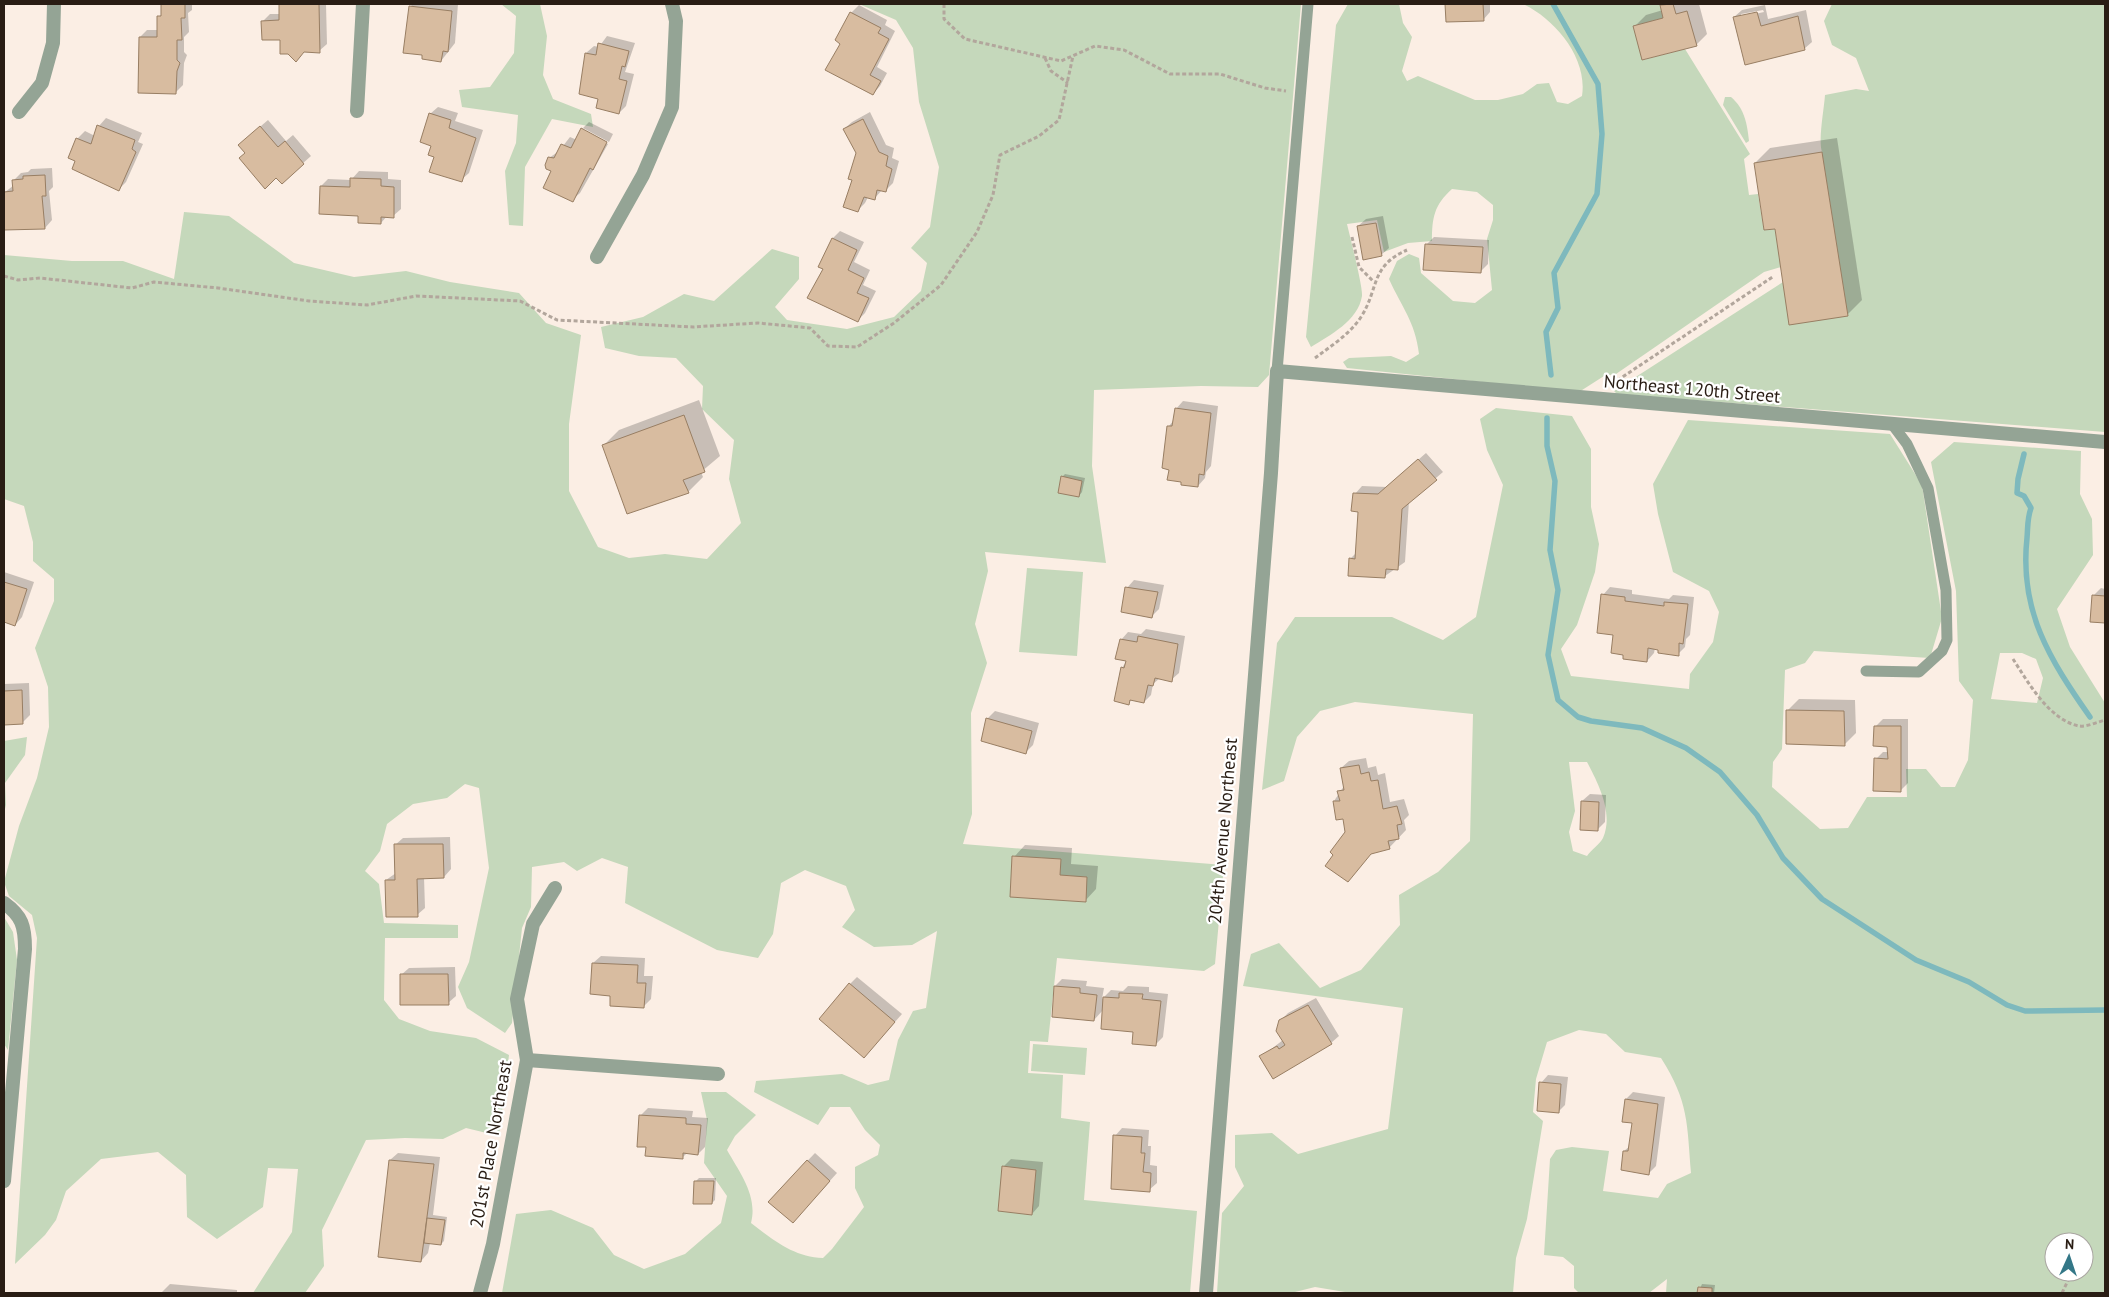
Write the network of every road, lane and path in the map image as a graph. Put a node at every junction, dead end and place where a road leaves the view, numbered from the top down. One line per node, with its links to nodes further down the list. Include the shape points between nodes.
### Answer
1 (54, 4): 11 (street, via 53,43 42,83)
2 (362, 4): 10 (street)
3 (672, 4): 14 (street, via 676,21 672,107 643,175)
4 (944, 4): 7 (path, via 944,19 965,39)
5 (1308, 4): 9 (lane)
6 (1073, 56): 7 (path, via 1061,61); 8 (path); 9 (path, via 1096,46 1124,50 1170,74 1220,74 1265,88)
7 (1044, 57): 8 (path, via 1051,71)
8 (1068, 83): 15 (path, via 1059,120 1040,136 1000,155 994,195 980,225 941,285 894,323 857,347 828,346 810,328 758,323 693,327 557,320 520,301 416,296 367,305 154,282 132,288 40,278 18,280)
9 (1300, 92): 19 (lane)
10 (357, 111)
11 (19, 112)
12 (1352, 237): 17 (path, via 1359,267)
13 (1407, 250): 17 (path, via 1391,257)
14 (597, 256)
15 (4, 276)
16 (1774, 276): 20 (path)
17 (1374, 282): 18 (path, via 1361,317 1345,335)
18 (1312, 360)
19 (1277, 372): 21 (street, Northeast 120th Street); 32 (street, 204th Avenue Northeast)
20 (1610, 385)
21 (1892, 424): 22 (street, Northeast 120th Street); 24 (lane, via 1928,488 1946,590 1947,640 1942,651 1919,672)
22 (2105, 442)
23 (2013, 659): 25 (path, via 2028,682 2062,720 2081,726)
24 (1866, 671)
25 (2105, 720)
26 (555, 888): 28 (street, 201st Place Northeast, via 533,924 518,999)
27 (4, 903): 30 (street, via 17,913 25,932)
28 (527, 1060): 29 (street); 31 (street, 201st Place Northeast, via 493,1244)
29 (718, 1074)
30 (4, 1180)
31 (480, 1293)
32 (1206, 1293)

